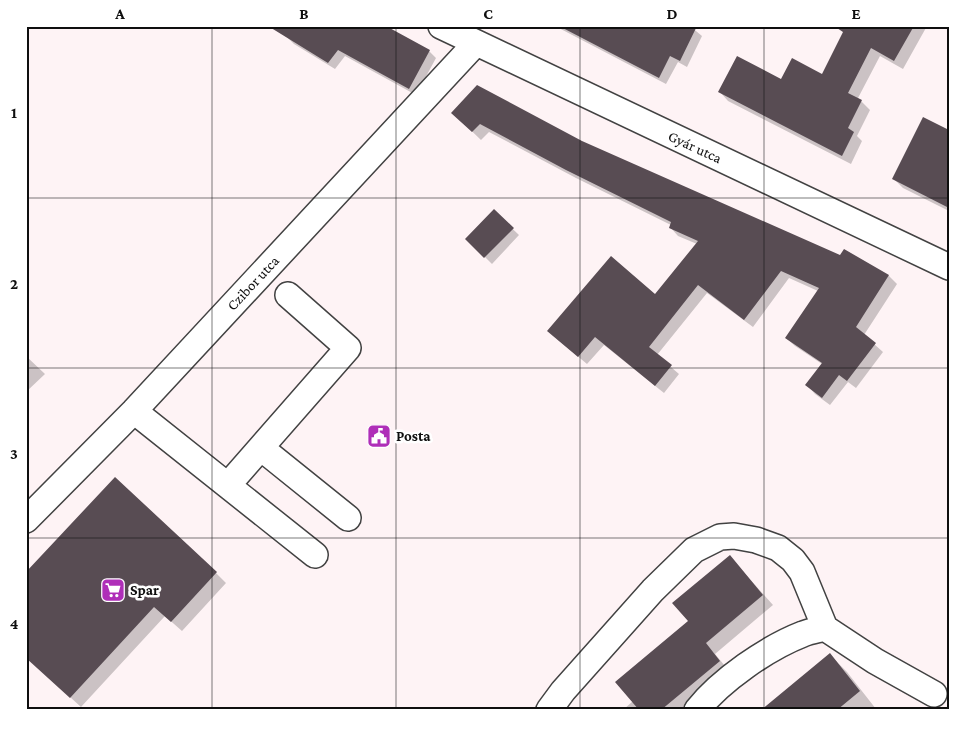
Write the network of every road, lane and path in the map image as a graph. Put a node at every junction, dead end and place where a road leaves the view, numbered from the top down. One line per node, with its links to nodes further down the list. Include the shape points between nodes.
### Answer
1 (441, 26): 2 (street, Gyár utca)
2 (476, 43): 3 (street, Gyár utca); 5 (street, Czibor utca)
3 (949, 267)
4 (288, 295): 6 (street, via 348,348)
5 (134, 411): 7 (street); 9 (street, Czibor utca)
6 (260, 448): 7 (street); 8 (street)
7 (228, 485): 10 (street)
8 (348, 518)
9 (26, 520)
10 (315, 554)
11 (825, 628): 12 (street); 13 (street, via 802,572 793,560 778,548 756,540 720,537 694,550 653,590); 14 (street, via 804,633 763,654 721,686)
12 (934, 701)
13 (549, 710)
14 (697, 710)

